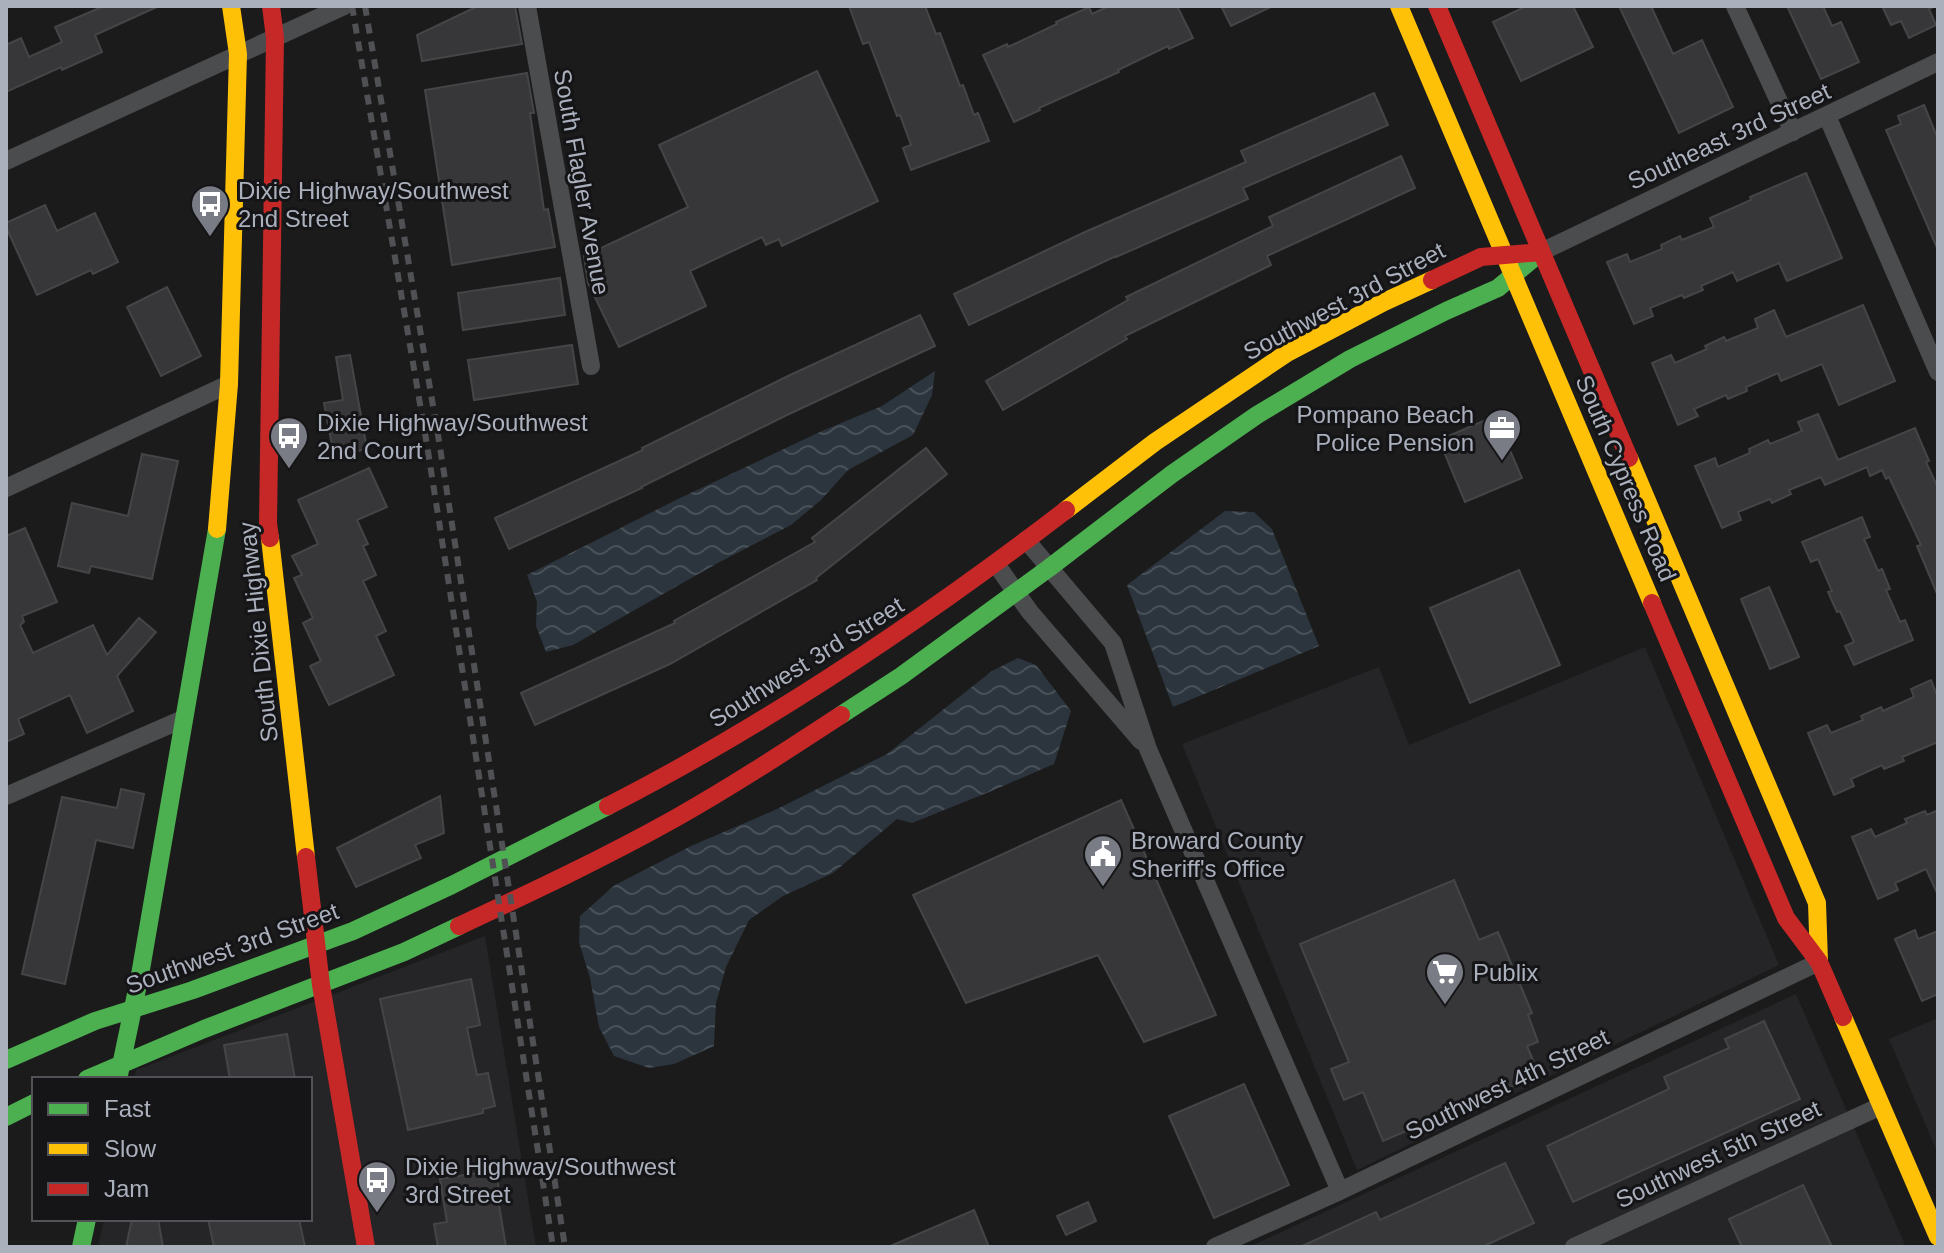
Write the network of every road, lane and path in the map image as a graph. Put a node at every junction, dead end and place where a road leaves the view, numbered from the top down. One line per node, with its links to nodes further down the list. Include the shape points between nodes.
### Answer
1 (231, 6): 9 (street, South Dixie Highway)
2 (271, 6): 8 (street, South Dixie Highway)
3 (344, 6): 8 (street)
4 (527, 6): 17 (street, South Flagler Avenue)
5 (1399, 6): 15 (street, South Cypress Road)
6 (1437, 6): 14 (street, South Cypress Road)
7 (1735, 6): 12 (street)
8 (275, 38): 9 (street); 28 (street, South Dixie Highway, via 268,523)
9 (238, 54): 13 (street); 19 (street, South Dixie Highway)
10 (1938, 62): 11 (street, Southeast 3rd Street)
11 (1827, 116): 12 (street, Southeast 3rd Street); 18 (street)
12 (1793, 132): 14 (street, Southeast 3rd Street)
13 (6, 161)
14 (1541, 252): 15 (street, Southwest 3rd Street); 16 (street); 29 (street, South Cypress Road, via 1817,903)
15 (1505, 254): 16 (street, South Cypress Road); 21 (street, Southwest 3rd Street, via 1481,257 1432,279 1287,353 1155,442)
16 (1513, 275): 23 (street, via 1498,288 1294,391 1217,441); 29 (street, South Cypress Road, via 1786,918)
17 (591, 366)
18 (1938, 372)
19 (229, 384): 20 (street); 25 (street, South Dixie Highway, via 218,524)
20 (6, 488)
21 (1026, 540): 22 (street, Southwest 3rd Street); 23 (street)
22 (996, 564): 24 (street); 28 (street, Southwest 3rd Street, via 859,660 705,754 452,885)
23 (1049, 568): 24 (street); 26 (street, via 1113,643)
24 (1016, 593): 26 (street); 30 (street, via 901,676 674,819 554,882)
25 (183, 719): 27 (street); 31 (street, South Dixie Highway)
26 (1148, 749): 36 (street)
27 (6, 796)
28 (317, 946): 30 (street, South Dixie Highway); 31 (street, Southwest 3rd Street)
29 (1819, 962): 35 (street, South Cypress Road); 36 (street, Southwest 4th Street)
30 (321, 985): 33 (street, via 204,1029); 40 (street, South Dixie Highway)
31 (134, 1009): 32 (street, Southwest 3rd Street); 33 (street, South Dixie Highway)
32 (6, 1060)
33 (120, 1071): 34 (street)
34 (95, 1077)
35 (1881, 1106): 38 (street, South Cypress Road); 42 (street, Southwest 5th Street)
36 (1340, 1191): 41 (street, Southwest 4th Street)
37 (87, 1221): 39 (street)
38 (1938, 1237)
39 (81, 1247)
40 (366, 1247)
41 (1215, 1247)
42 (1574, 1247)

